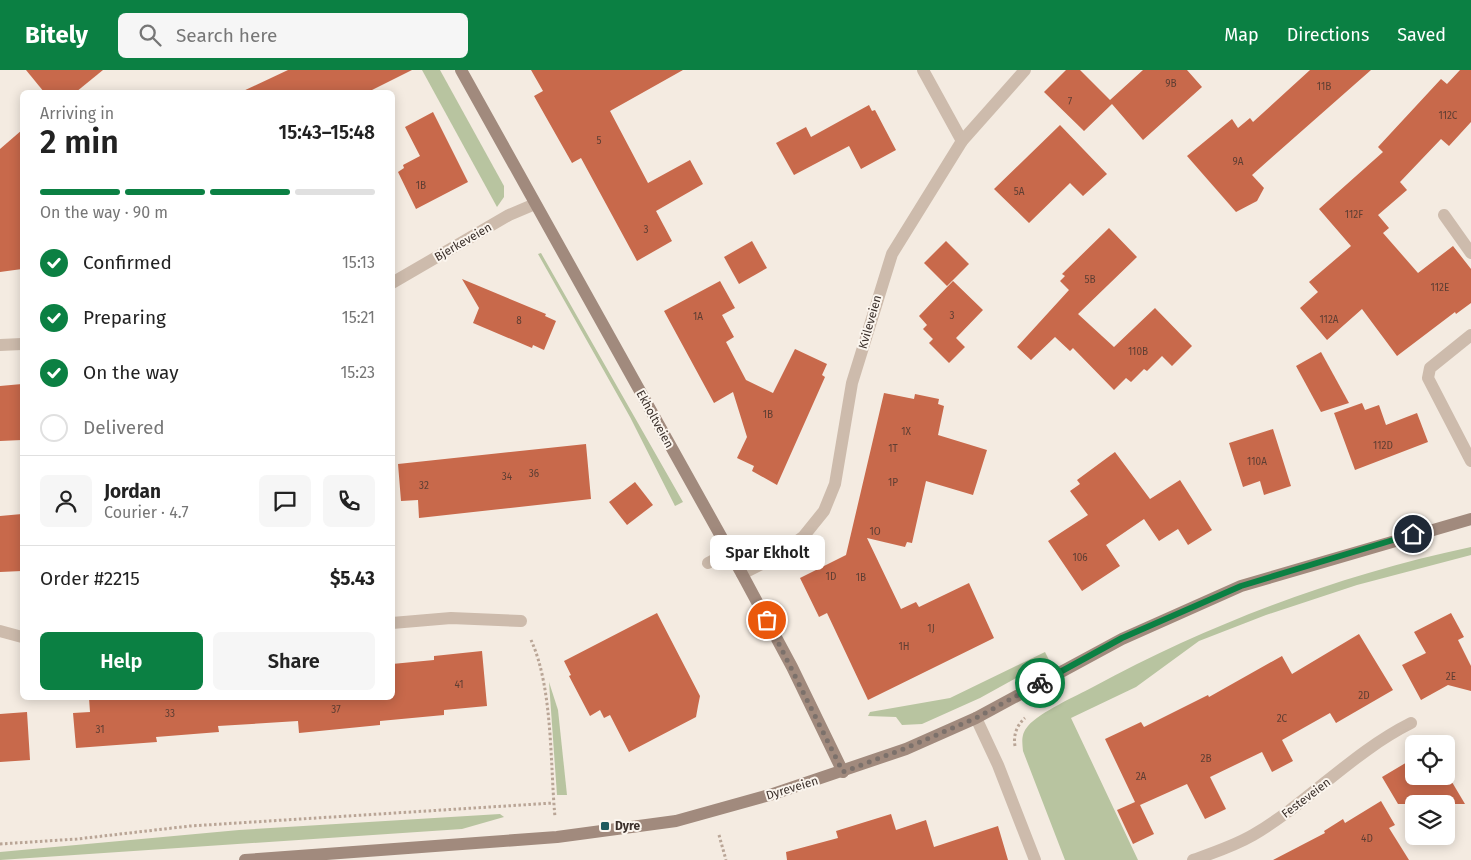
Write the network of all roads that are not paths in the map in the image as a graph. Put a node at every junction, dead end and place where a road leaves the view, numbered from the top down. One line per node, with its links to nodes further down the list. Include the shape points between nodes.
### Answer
1 (461, 70): 5 (main road, Ekholtveien)
2 (924, 70): 4 (street)
3 (1025, 70): 4 (street, Kvileveien)
4 (962, 142): 16 (street, Kvileveien, via 892,254 884,273 852,383 836,484 824,511 803,537 775,557)
5 (535, 204): 8 (street, Bjerkeveien, via 509,215); 14 (main road, Ekholtveien)
6 (1444, 215): 7 (street)
7 (1471, 253)
8 (395, 281)
9 (1471, 335): 12 (street, via 1430,368 1428,378)
10 (20, 344): 11 (street)
11 (0, 345)
12 (1471, 461)
13 (1471, 519): 21 (main road, Dyreveien, via 1241,586 1122,638)
14 (729, 552): 15 (street); 16 (main road, Ekholtveien)
15 (708, 563)
16 (742, 574): 23 (main road, Ekholtveien)
17 (520, 621): 18 (street, via 451,618)
18 (395, 623)
19 (0, 631): 20 (street)
20 (20, 636)
21 (976, 718): 23 (main road, Dyreveien); 26 (street)
22 (1412, 723): 27 (street, Festeveien, via 1378,741 1320,788 1252,836)
23 (843, 772): 25 (main road, Dyreveien, via 676,821 556,837)
24 (245, 860): 25 (main road, Dyreveien)
25 (251, 860)
26 (1035, 860)
27 (1193, 860)

